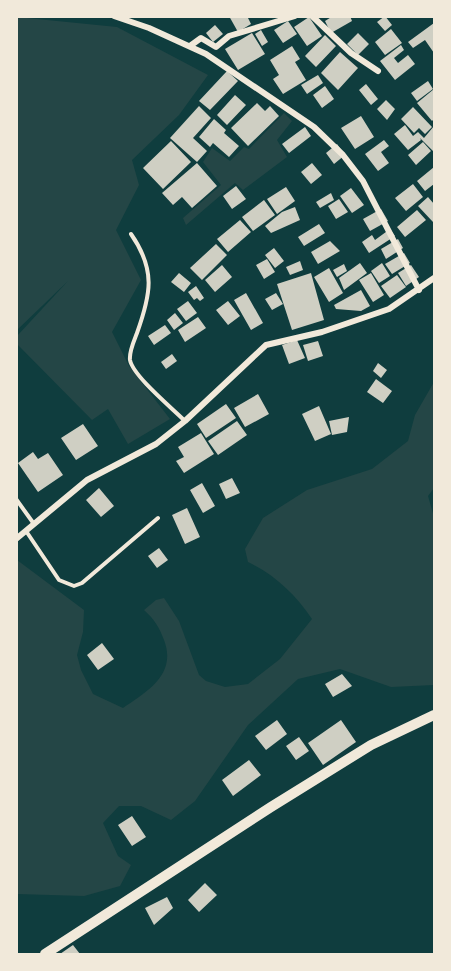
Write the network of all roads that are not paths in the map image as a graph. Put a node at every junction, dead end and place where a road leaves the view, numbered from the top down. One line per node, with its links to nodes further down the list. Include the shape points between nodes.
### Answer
1 (114, 16): 4 (street)
2 (295, 16): 4 (street, via 229,36 216,47 201,38)
3 (312, 16): 5 (street, via 351,53)
4 (190, 46): 8 (street, via 314,127 343,155 363,181)
5 (378, 70)
6 (131, 234): 9 (lane, via 141,249 150,288 130,360)
7 (435, 278): 8 (street)
8 (419, 290): 9 (street, via 389,309 322,332 266,345)
9 (185, 421): 12 (street, via 156,444 87,480)
10 (16, 499): 12 (lane)
11 (158, 518): 13 (lane, via 74,586 59,580)
12 (34, 525): 13 (street)
13 (26, 531): 14 (street)
14 (16, 539)
15 (435, 715): 16 (main road, via 351,758)
16 (45, 954)

